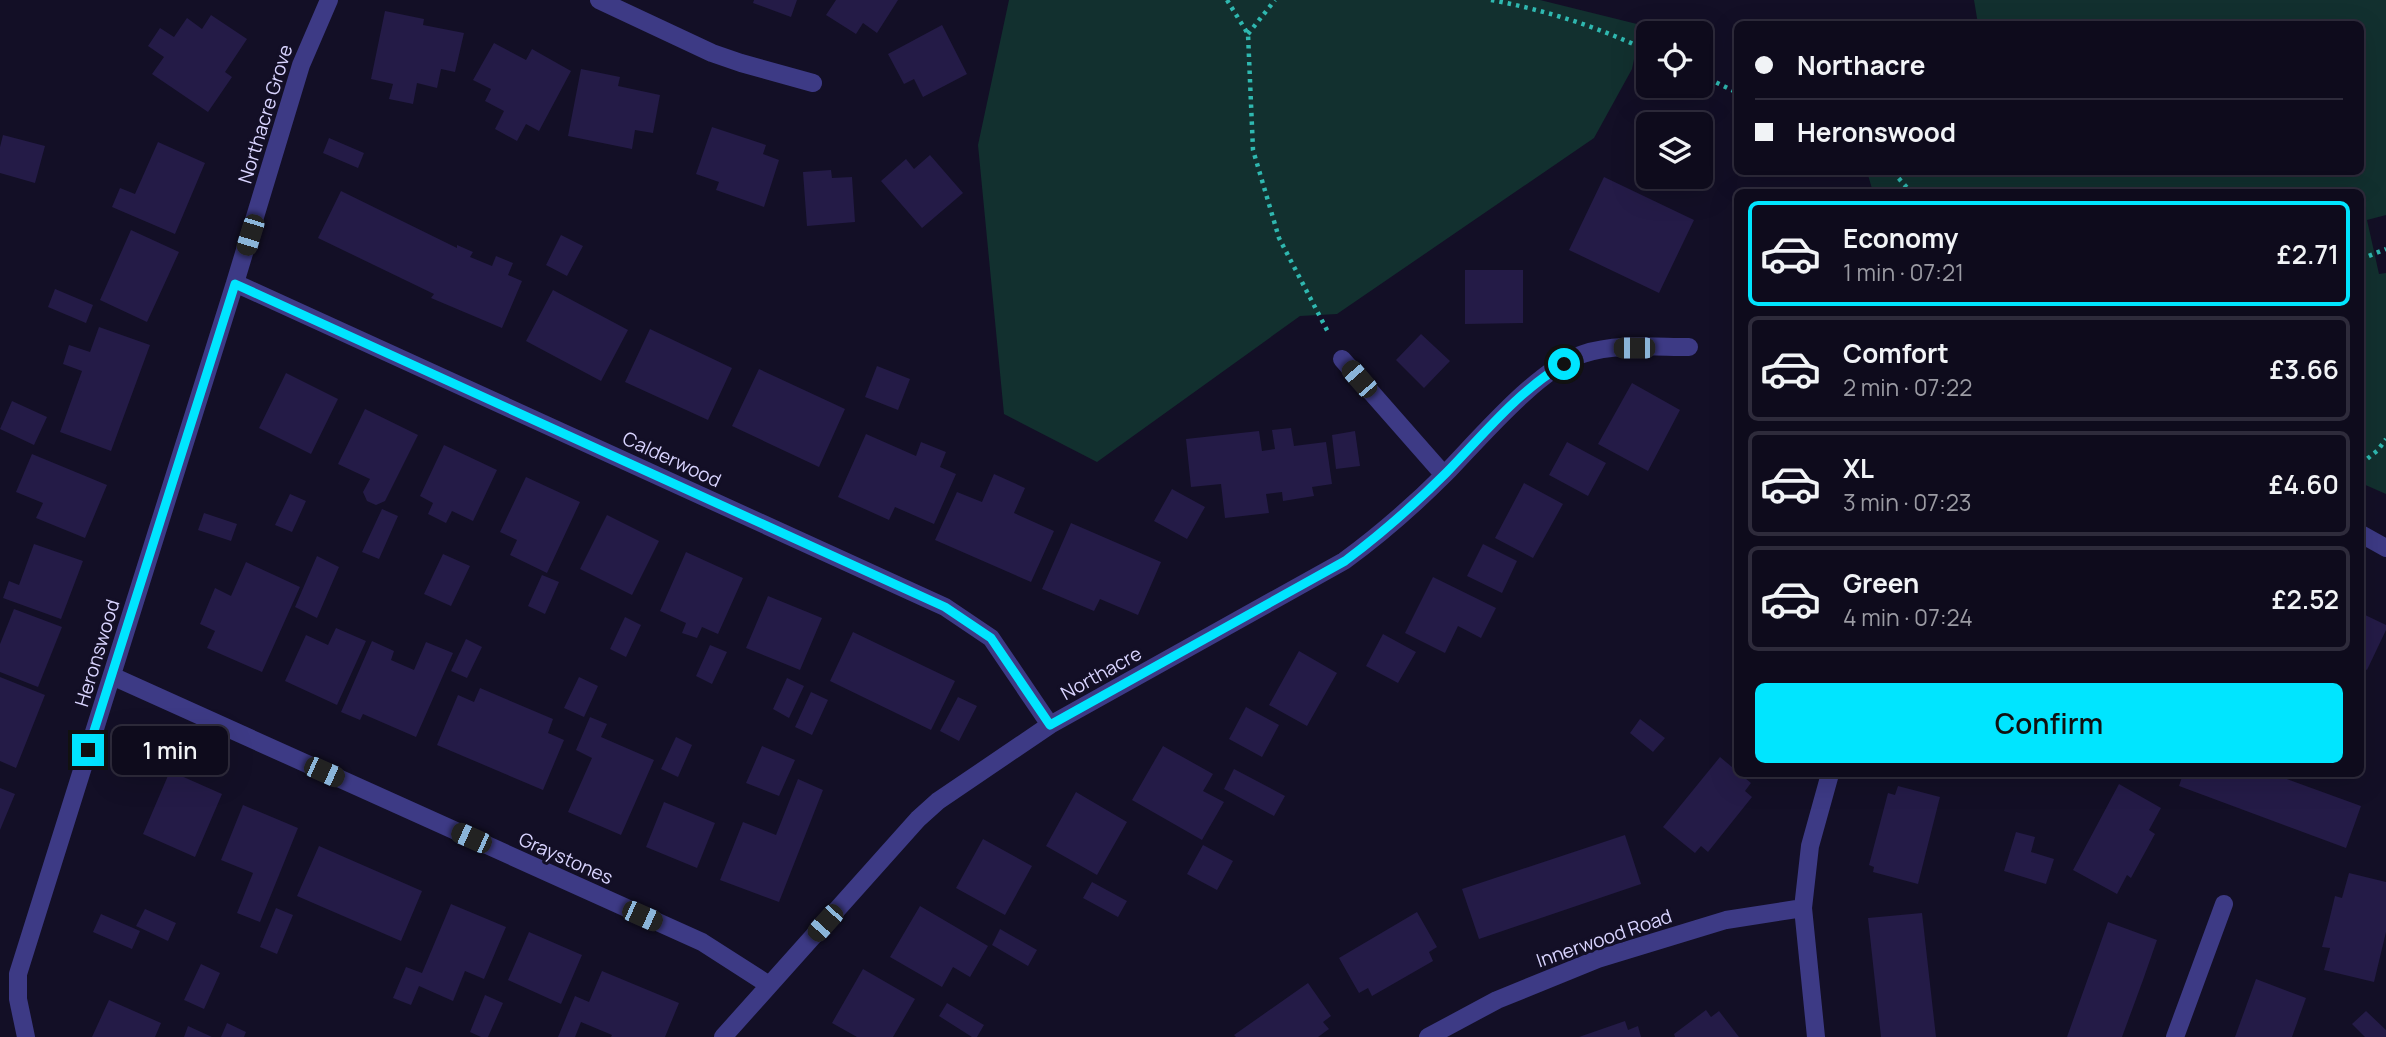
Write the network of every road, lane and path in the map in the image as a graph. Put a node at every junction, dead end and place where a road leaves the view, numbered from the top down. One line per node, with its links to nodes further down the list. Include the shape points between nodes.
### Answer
1 (329, 0): 15 (street, Northacre Grove, via 301,65)
2 (599, 0): 9 (street, via 722,56)
3 (1227, 0): 6 (path)
4 (1275, 0): 6 (path)
5 (1491, 0): 7 (path, via 1610,33)
6 (1248, 34): 17 (path, via 1253,150 1279,238)
7 (1636, 45)
8 (1713, 81): 10 (path)
9 (813, 83)
10 (1734, 91)
11 (1896, 175): 12 (path)
12 (1908, 189)
13 (2384, 249): 14 (path)
14 (2364, 258)
15 (235, 284): 23 (street, Heronswood); 24 (street, Calderwood, via 945,607 991,638)
16 (1689, 347): 20 (street, Northacre, via 1606,348 1579,355 1549,373 1505,412)
17 (1342, 359): 20 (street)
18 (2386, 439): 19 (path)
19 (2364, 462)
20 (1444, 475): 24 (street, Northacre, via 1389,528 1345,561)
21 (2364, 536): 22 (street)
22 (2386, 548)
23 (112, 676): 28 (street, Graystones, via 702,942); 29 (street, Heronswood, via 18,974)
24 (1050, 725): 28 (street, Northacre, via 938,800)
25 (1829, 777): 27 (street, via 1810,846)
26 (2224, 904): 33 (street)
27 (1804, 908): 31 (street, Innerwood Road, via 1726,920 1598,959 1497,1000); 32 (street)
28 (769, 985): 30 (street, Northacre)
29 (26, 1037)
30 (723, 1037)
31 (1428, 1037)
32 (1816, 1037)
33 (2175, 1037)

